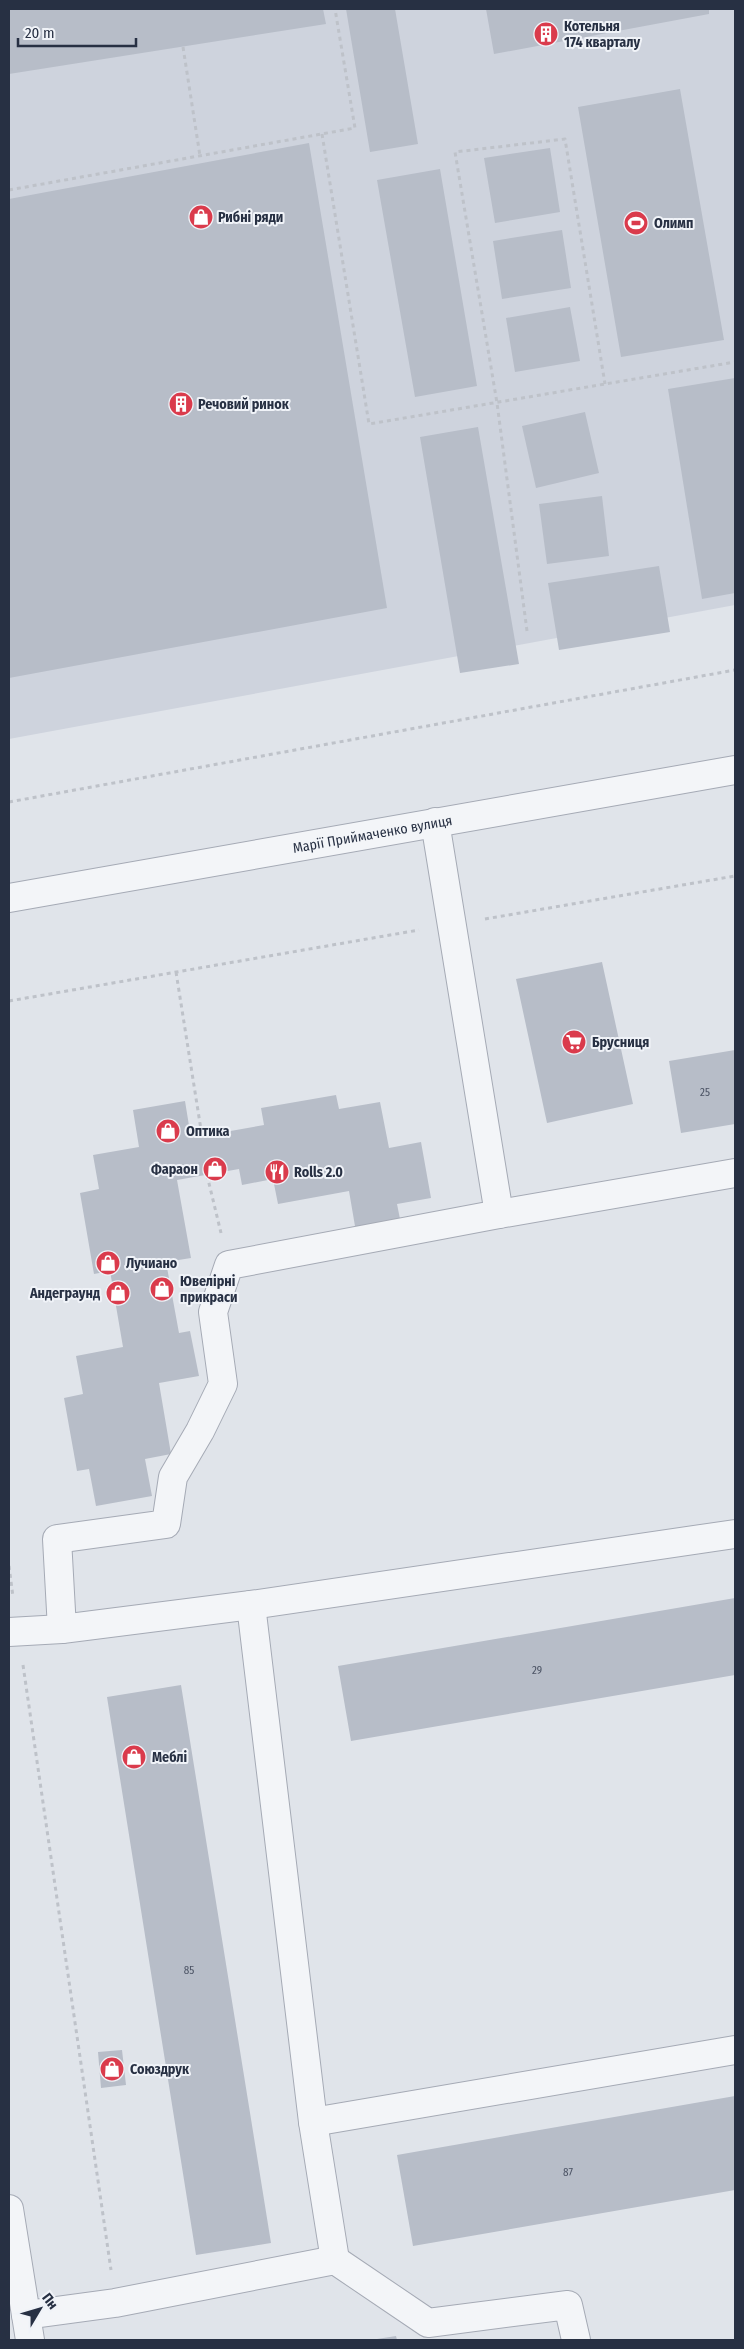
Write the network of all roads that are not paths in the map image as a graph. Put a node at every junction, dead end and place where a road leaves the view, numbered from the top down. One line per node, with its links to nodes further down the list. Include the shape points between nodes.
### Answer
1 (735, 770): 2 (street, Марії Приймаченко вулиця)
2 (436, 822): 3 (street, Марії Приймаченко вулиця); 5 (street)
3 (9, 898)
4 (735, 1173): 5 (street)
5 (499, 1214): 8 (street, via 229,1265 213,1312 223,1384 173,1478 166,1524 57,1540)
6 (735, 1534): 7 (street)
7 (251, 1604): 8 (street); 11 (street)
8 (62, 1629): 9 (street)
9 (14, 1632)
10 (735, 2050): 11 (street)
11 (313, 2122): 13 (street)
12 (9, 2209): 14 (street)
13 (335, 2260): 14 (street, via 115,2303); 15 (street, via 428,2323 568,2305)
14 (28, 2328)
15 (574, 2338)

